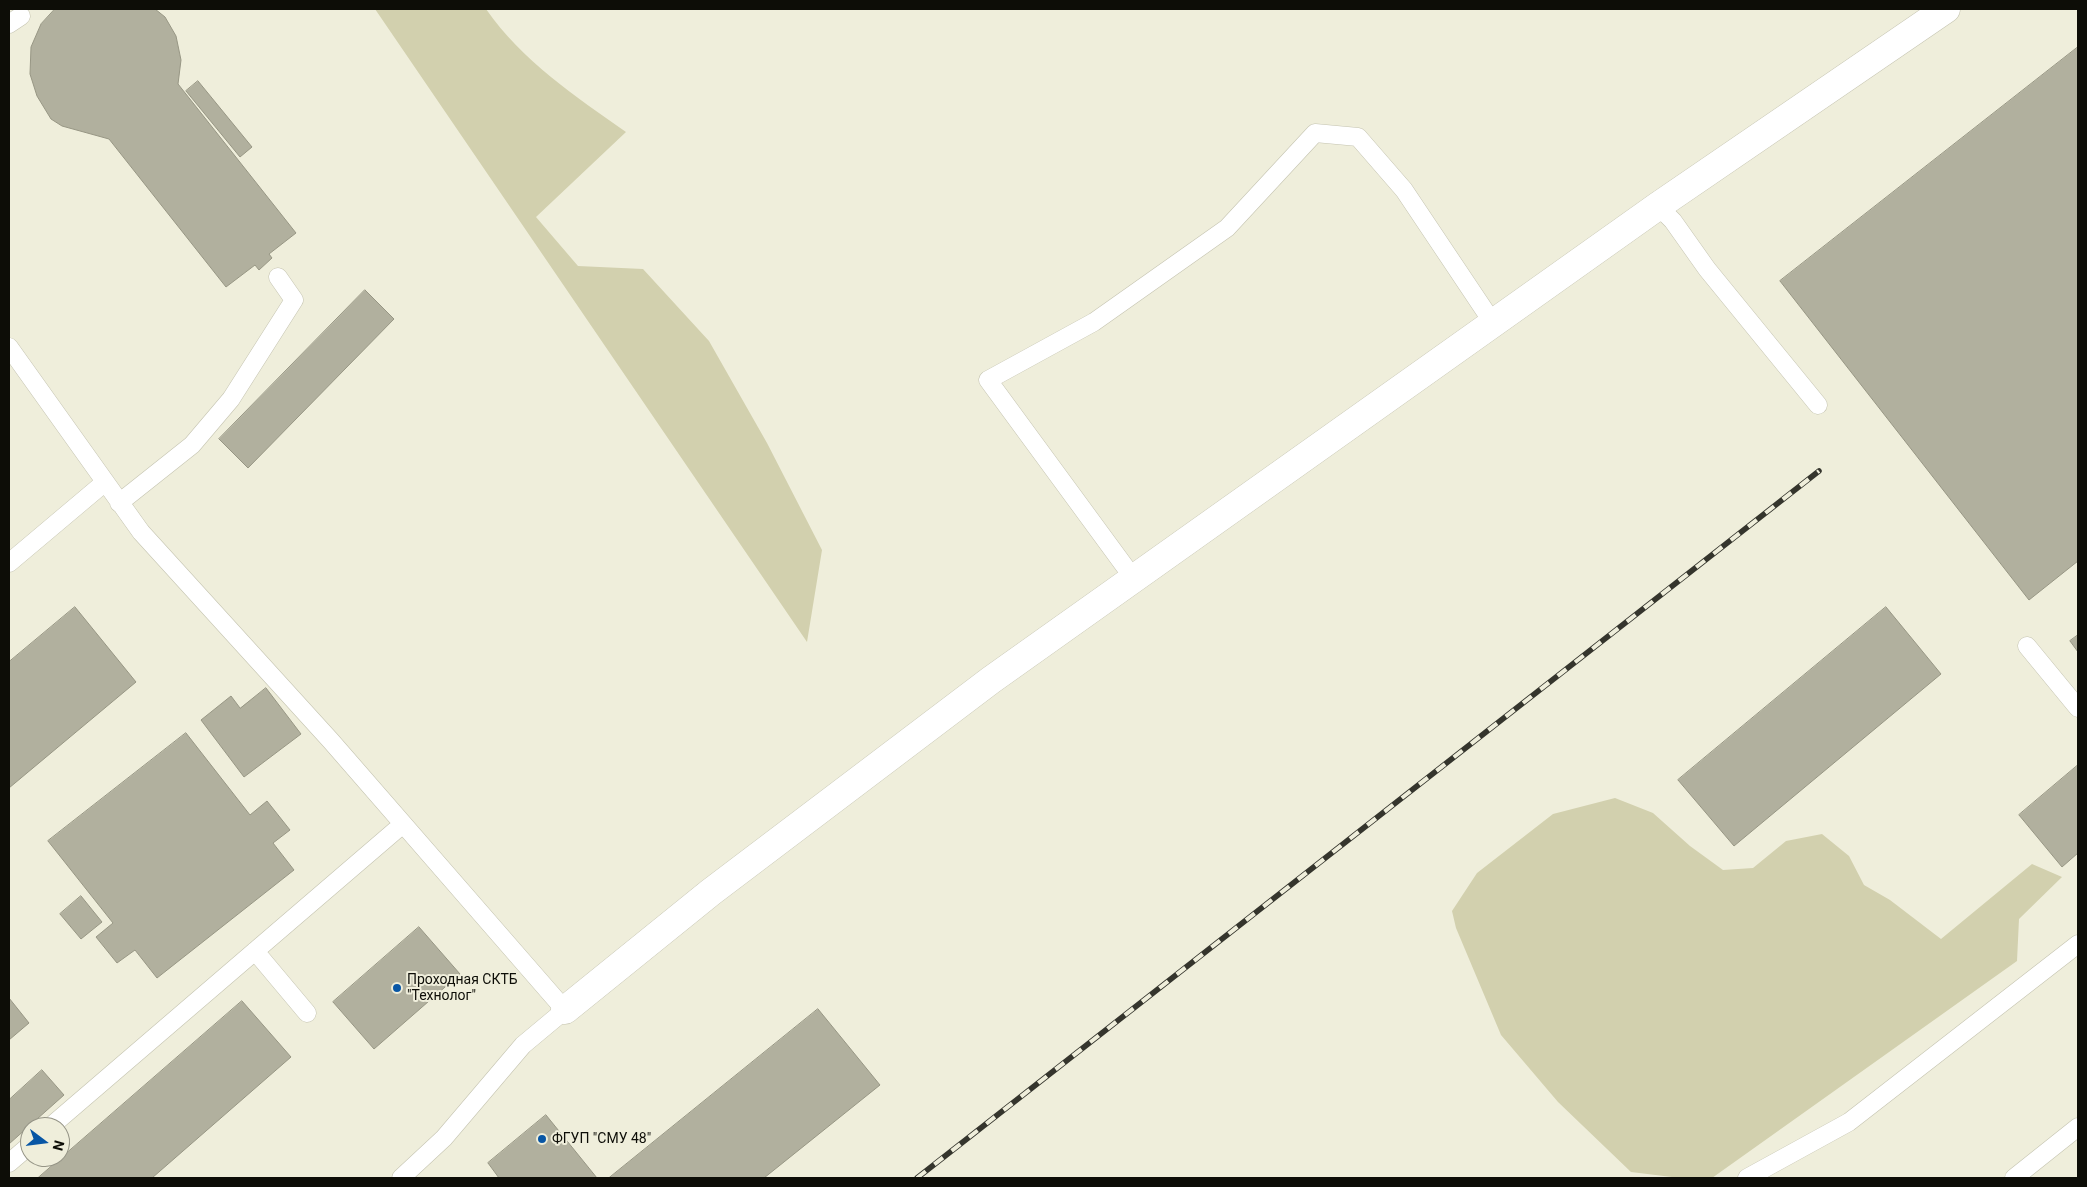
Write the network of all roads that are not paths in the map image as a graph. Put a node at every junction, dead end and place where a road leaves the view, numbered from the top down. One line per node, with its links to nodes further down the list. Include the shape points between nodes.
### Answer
1 (1946, 9): 2 (street)
2 (1658, 206): 4 (street); 6 (lane)
3 (278, 277): 8 (lane, via 294,300 231,399 192,445)
4 (1493, 323): 10 (street); 10 (lane, via 1404,190 1358,137 1315,133 1227,228 1094,322 988,380)
5 (9, 347): 7 (lane)
6 (1818, 405)
7 (104, 482): 8 (lane); 9 (lane)
8 (119, 503): 13 (lane, via 141,532)
9 (9, 564)
10 (1134, 579): 16 (street, via 991,680 726,881)
11 (2028, 646): 12 (lane)
12 (2078, 708)
13 (403, 824): 15 (lane); 16 (lane)
14 (2078, 944): 23 (lane, via 1849,1122)
15 (255, 951): 17 (lane); 18 (lane)
16 (565, 1010): 22 (lane, via 523,1045 444,1138)
17 (307, 1013)
18 (62, 1117)
19 (2078, 1127): 24 (lane)
20 (20, 1154): 21 (lane)
21 (9, 1163)
22 (401, 1178)
23 (1747, 1178)
24 (2014, 1178)

